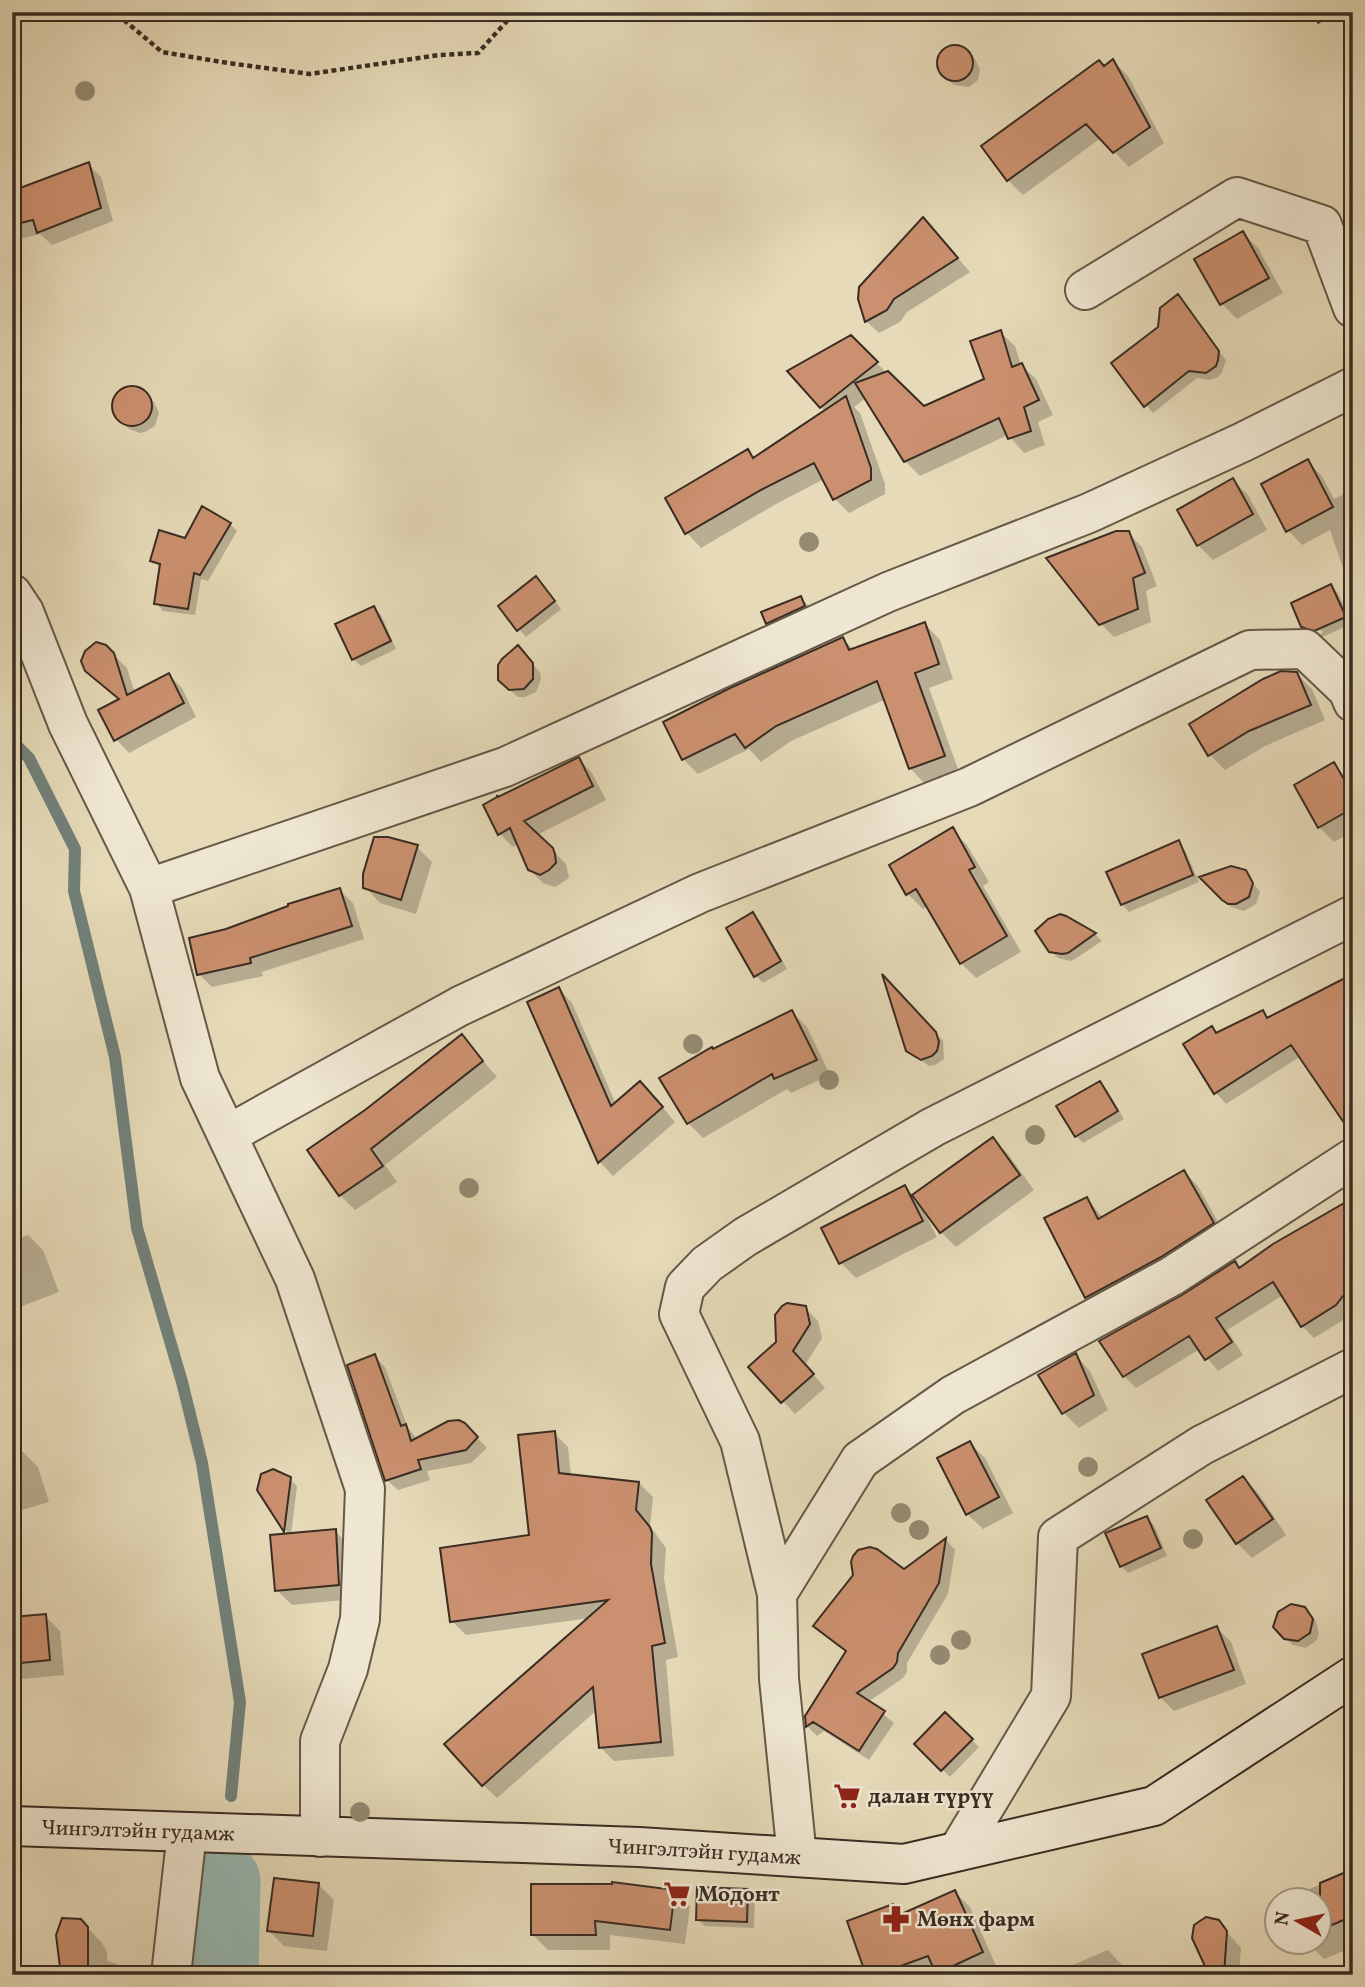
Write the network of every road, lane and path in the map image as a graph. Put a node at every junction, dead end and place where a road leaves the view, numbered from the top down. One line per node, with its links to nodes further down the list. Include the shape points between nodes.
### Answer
1 (515, 12): 3 (path, via 478,53 310,74 162,52)
2 (1312, 12): 4 (path)
3 (124, 20)
4 (1320, 23)
5 (1084, 290): 6 (street, via 1237,197 1322,225)
6 (1353, 308)
7 (1353, 387): 10 (street, via 1089,513 888,592 505,767)
8 (12, 594): 10 (street, via 24,612 68,724)
9 (1353, 702): 12 (street, via 1348,690 1305,649 1250,650 969,787 700,893 460,1006)
10 (149, 888): 12 (street, via 200,1078)
11 (1353, 915): 15 (street, via 933,1127 745,1237 707,1264 685,1287 679,1314 740,1441)
12 (227, 1135): 19 (street, via 295,1279 365,1489 360,1619 348,1669 320,1741)
13 (1353, 1158): 15 (street, via 1172,1276 953,1395 860,1460)
14 (1353, 1368): 20 (street, via 1202,1445 1058,1537 1051,1696)
15 (777, 1594): 21 (street, via 779,1679)
16 (1353, 1676): 20 (street, Чингэлтэйн гудамж, via 1154,1805)
17 (12, 1826): 18 (street, Чингэлтэйн гудамж)
18 (187, 1832): 19 (street, Чингэлтэйн гудамж); 22 (street)
19 (320, 1837): 21 (street, Чингэлтэйн гудамж)
20 (958, 1851): 21 (street, Чингэлтэйн гудамж, via 904,1864)
21 (797, 1857)
22 (171, 1975)

